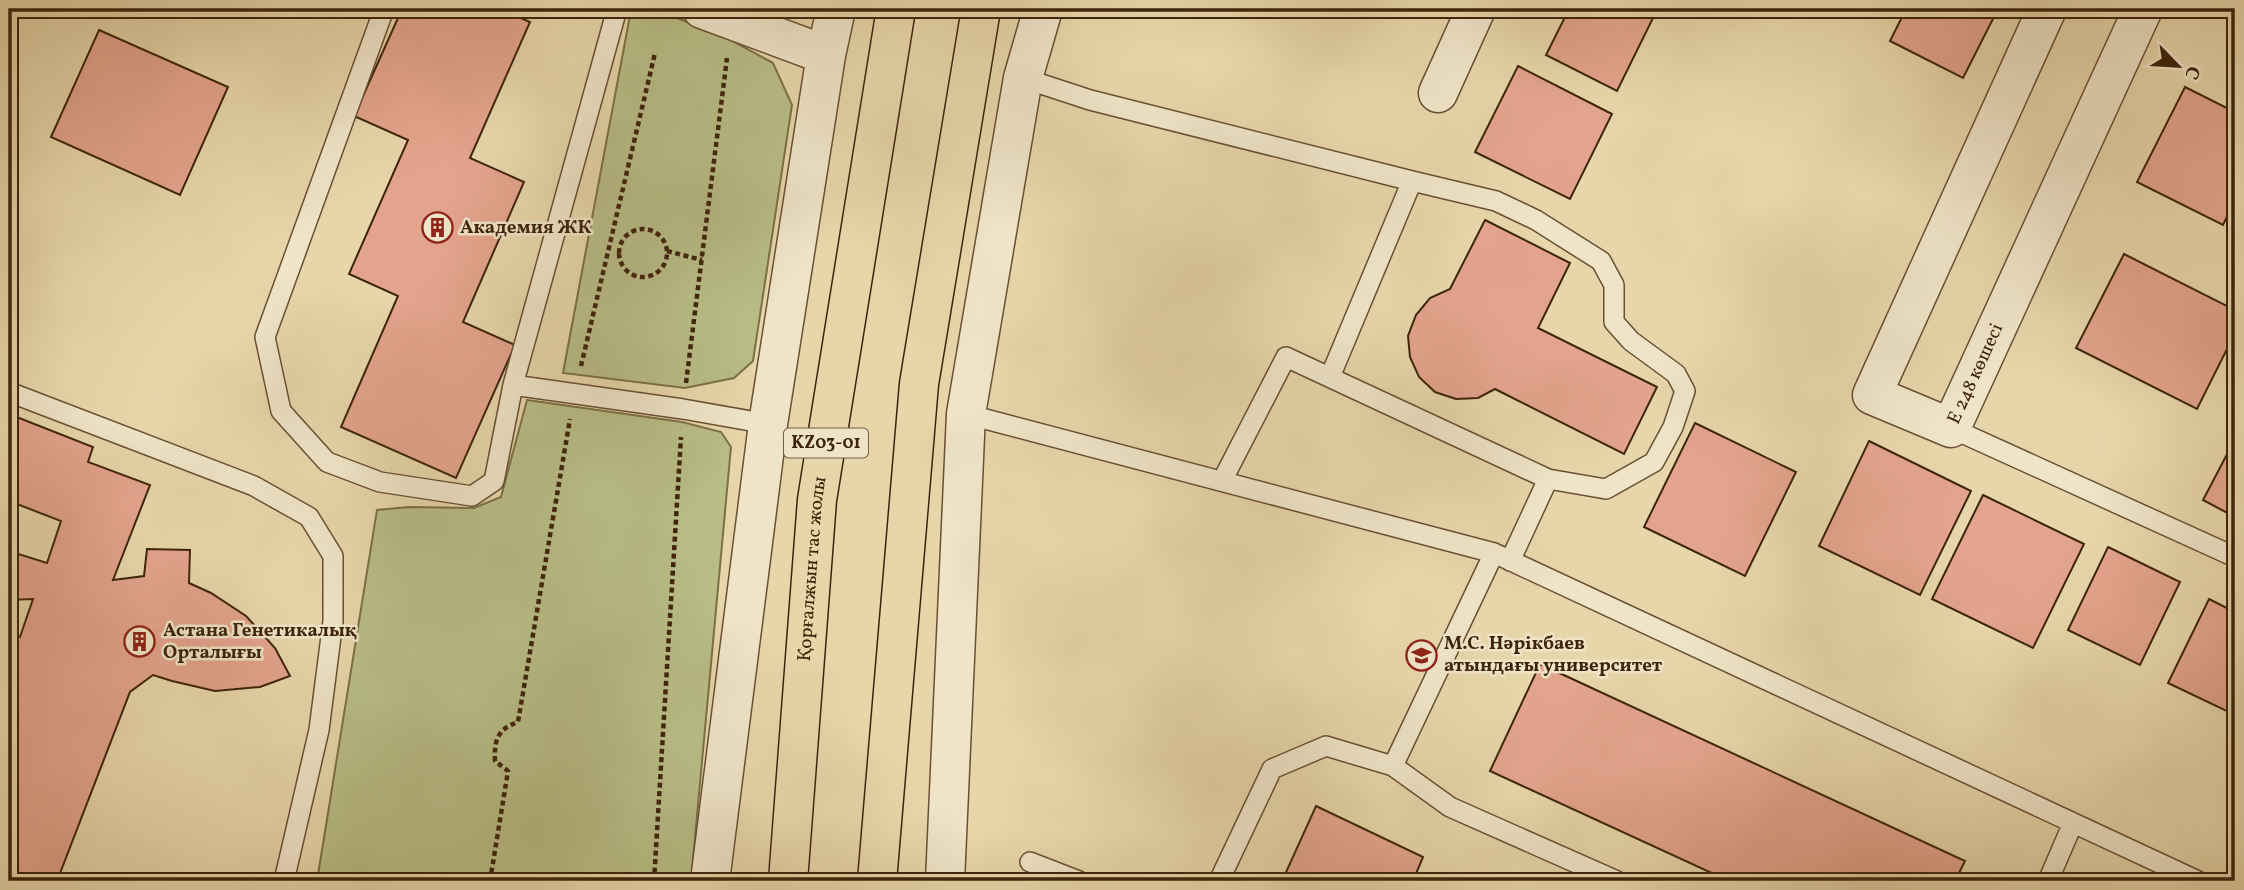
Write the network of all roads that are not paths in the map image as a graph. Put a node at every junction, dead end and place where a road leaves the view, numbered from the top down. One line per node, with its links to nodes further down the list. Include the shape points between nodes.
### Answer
1 (384, 9): 16 (lane, via 265,337 281,411 327,462 380,482 472,495 494,481)
2 (836, 9): 11 (street)
3 (896, 9): 30 (main road, Қорғалжын тас жолы / KZ03-01, via 817,500)
4 (981, 9): 31 (main road, via 919,384)
5 (1043, 9): 12 (street)
6 (1476, 9): 13 (street)
7 (2047, 9): 20 (street, Е 248 көшесі, via 1872,395)
8 (2143, 9): 20 (street, Е 248 көшесі)
9 (612, 10): 16 (lane)
10 (717, 14): 11 (street)
11 (826, 55): 19 (street)
12 (1023, 78): 14 (lane, via 1090,100); 18 (street)
13 (1438, 93)
14 (1412, 181): 15 (lane); 21 (lane, via 1496,201 1601,261 1614,285 1614,322 1631,341 1676,374 1685,391 1654,462 1606,489)
15 (1330, 377): 21 (lane); 22 (lane, via 1286,356)
16 (513, 385): 19 (lane)
17 (9, 392): 28 (lane, via 254,486 309,517 333,556 333,621 319,730)
18 (966, 414): 22 (lane); 32 (street)
19 (768, 424): 29 (street)
20 (1951, 428): 24 (lane)
21 (1548, 479): 23 (lane)
22 (1222, 481): 23 (lane)
23 (1502, 557): 25 (lane); 26 (lane)
24 (2235, 557)
25 (1393, 766): 34 (lane, via 1326,746 1272,769); 35 (lane, via 1450,807)
26 (2073, 823): 36 (lane); 37 (lane)
27 (1030, 862): 33 (lane)
28 (284, 881)
29 (710, 881)
30 (789, 881)
31 (877, 881)
32 (945, 881)
33 (1079, 881)
34 (1219, 881)
35 (1616, 881)
36 (2048, 881)
37 (2198, 881)

